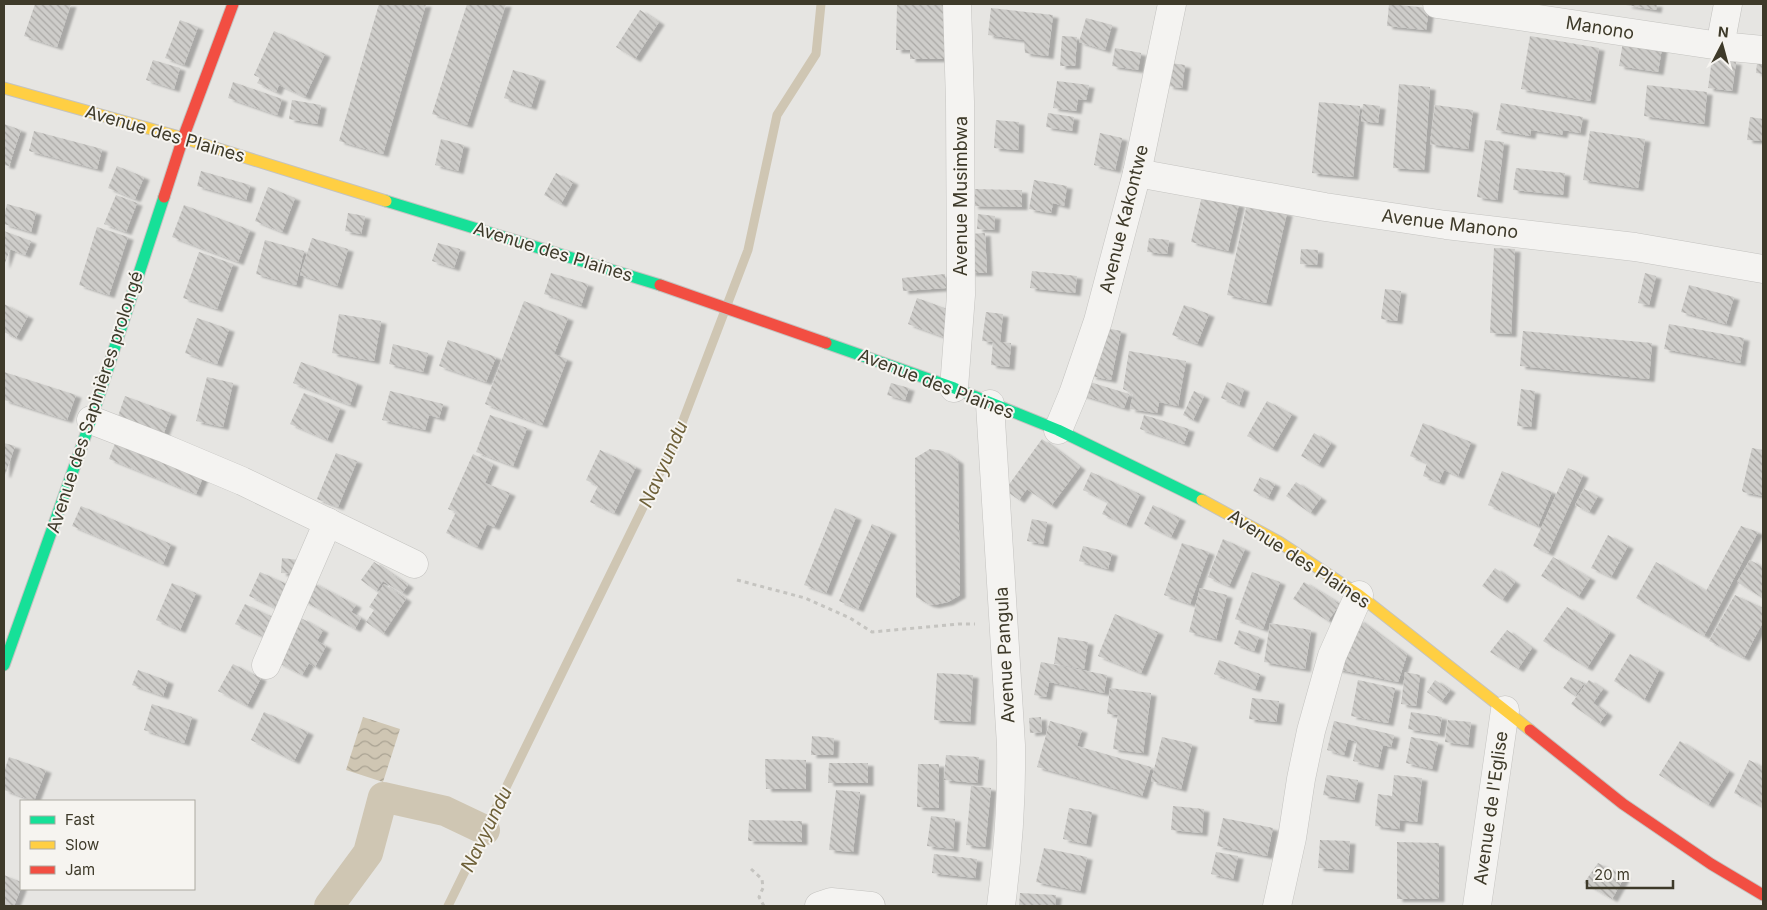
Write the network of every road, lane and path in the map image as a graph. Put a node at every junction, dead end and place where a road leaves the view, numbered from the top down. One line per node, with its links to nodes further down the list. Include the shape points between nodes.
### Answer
1 (233, 4): 10 (street, Avenue des Sapinières prolongé)
2 (956, 4): 13 (street, Avenue Musimbwa, via 961,295)
3 (1172, 4): 11 (street, Avenue Kakontwe)
4 (1436, 4): 6 (street, Manono)
5 (1728, 4): 7 (street)
6 (1492, 8): 7 (street, Manono)
7 (1720, 46): 8 (street, Manono)
8 (1763, 50)
9 (4, 88): 10 (street, Avenue des Plaines)
10 (183, 138): 13 (street, Avenue des Plaines, via 688,294); 15 (street, Avenue des Sapinières prolongé)
11 (1137, 173): 12 (street, Avenue Manono, via 1325,207 1636,247); 16 (street, Avenue Kakontwe, via 1098,321)
12 (1763, 269)
13 (954, 388): 14 (street, Avenue des Plaines)
14 (990, 404): 16 (street, Avenue des Plaines); 21 (street, Avenue Pangula)
15 (90, 420): 17 (street, via 166,448); 22 (street, Avenue des Sapinières prolongé)
16 (1058, 430): 20 (street, Avenue des Plaines, via 1228,513)
17 (328, 522): 18 (street); 23 (street)
18 (414, 564)
19 (737, 580): 21 (path, via 806,598 872,632 959,624)
20 (1359, 595): 24 (street, Avenue des Plaines); 31 (street, via 1332,656 1311,731)
21 (1004, 626): 30 (street, Avenue Pangula, via 1012,790)
22 (4, 665)
23 (266, 665)
24 (1505, 710): 26 (street, Avenue des Plaines, via 1623,804); 32 (street, Avenue de l'Eglise)
25 (751, 869): 27 (path, via 762,879 759,897)
26 (1763, 895)
27 (764, 906)
28 (819, 906): 29 (street, via 831,902)
29 (871, 906)
30 (1002, 906)
31 (1277, 906)
32 (1477, 906)

